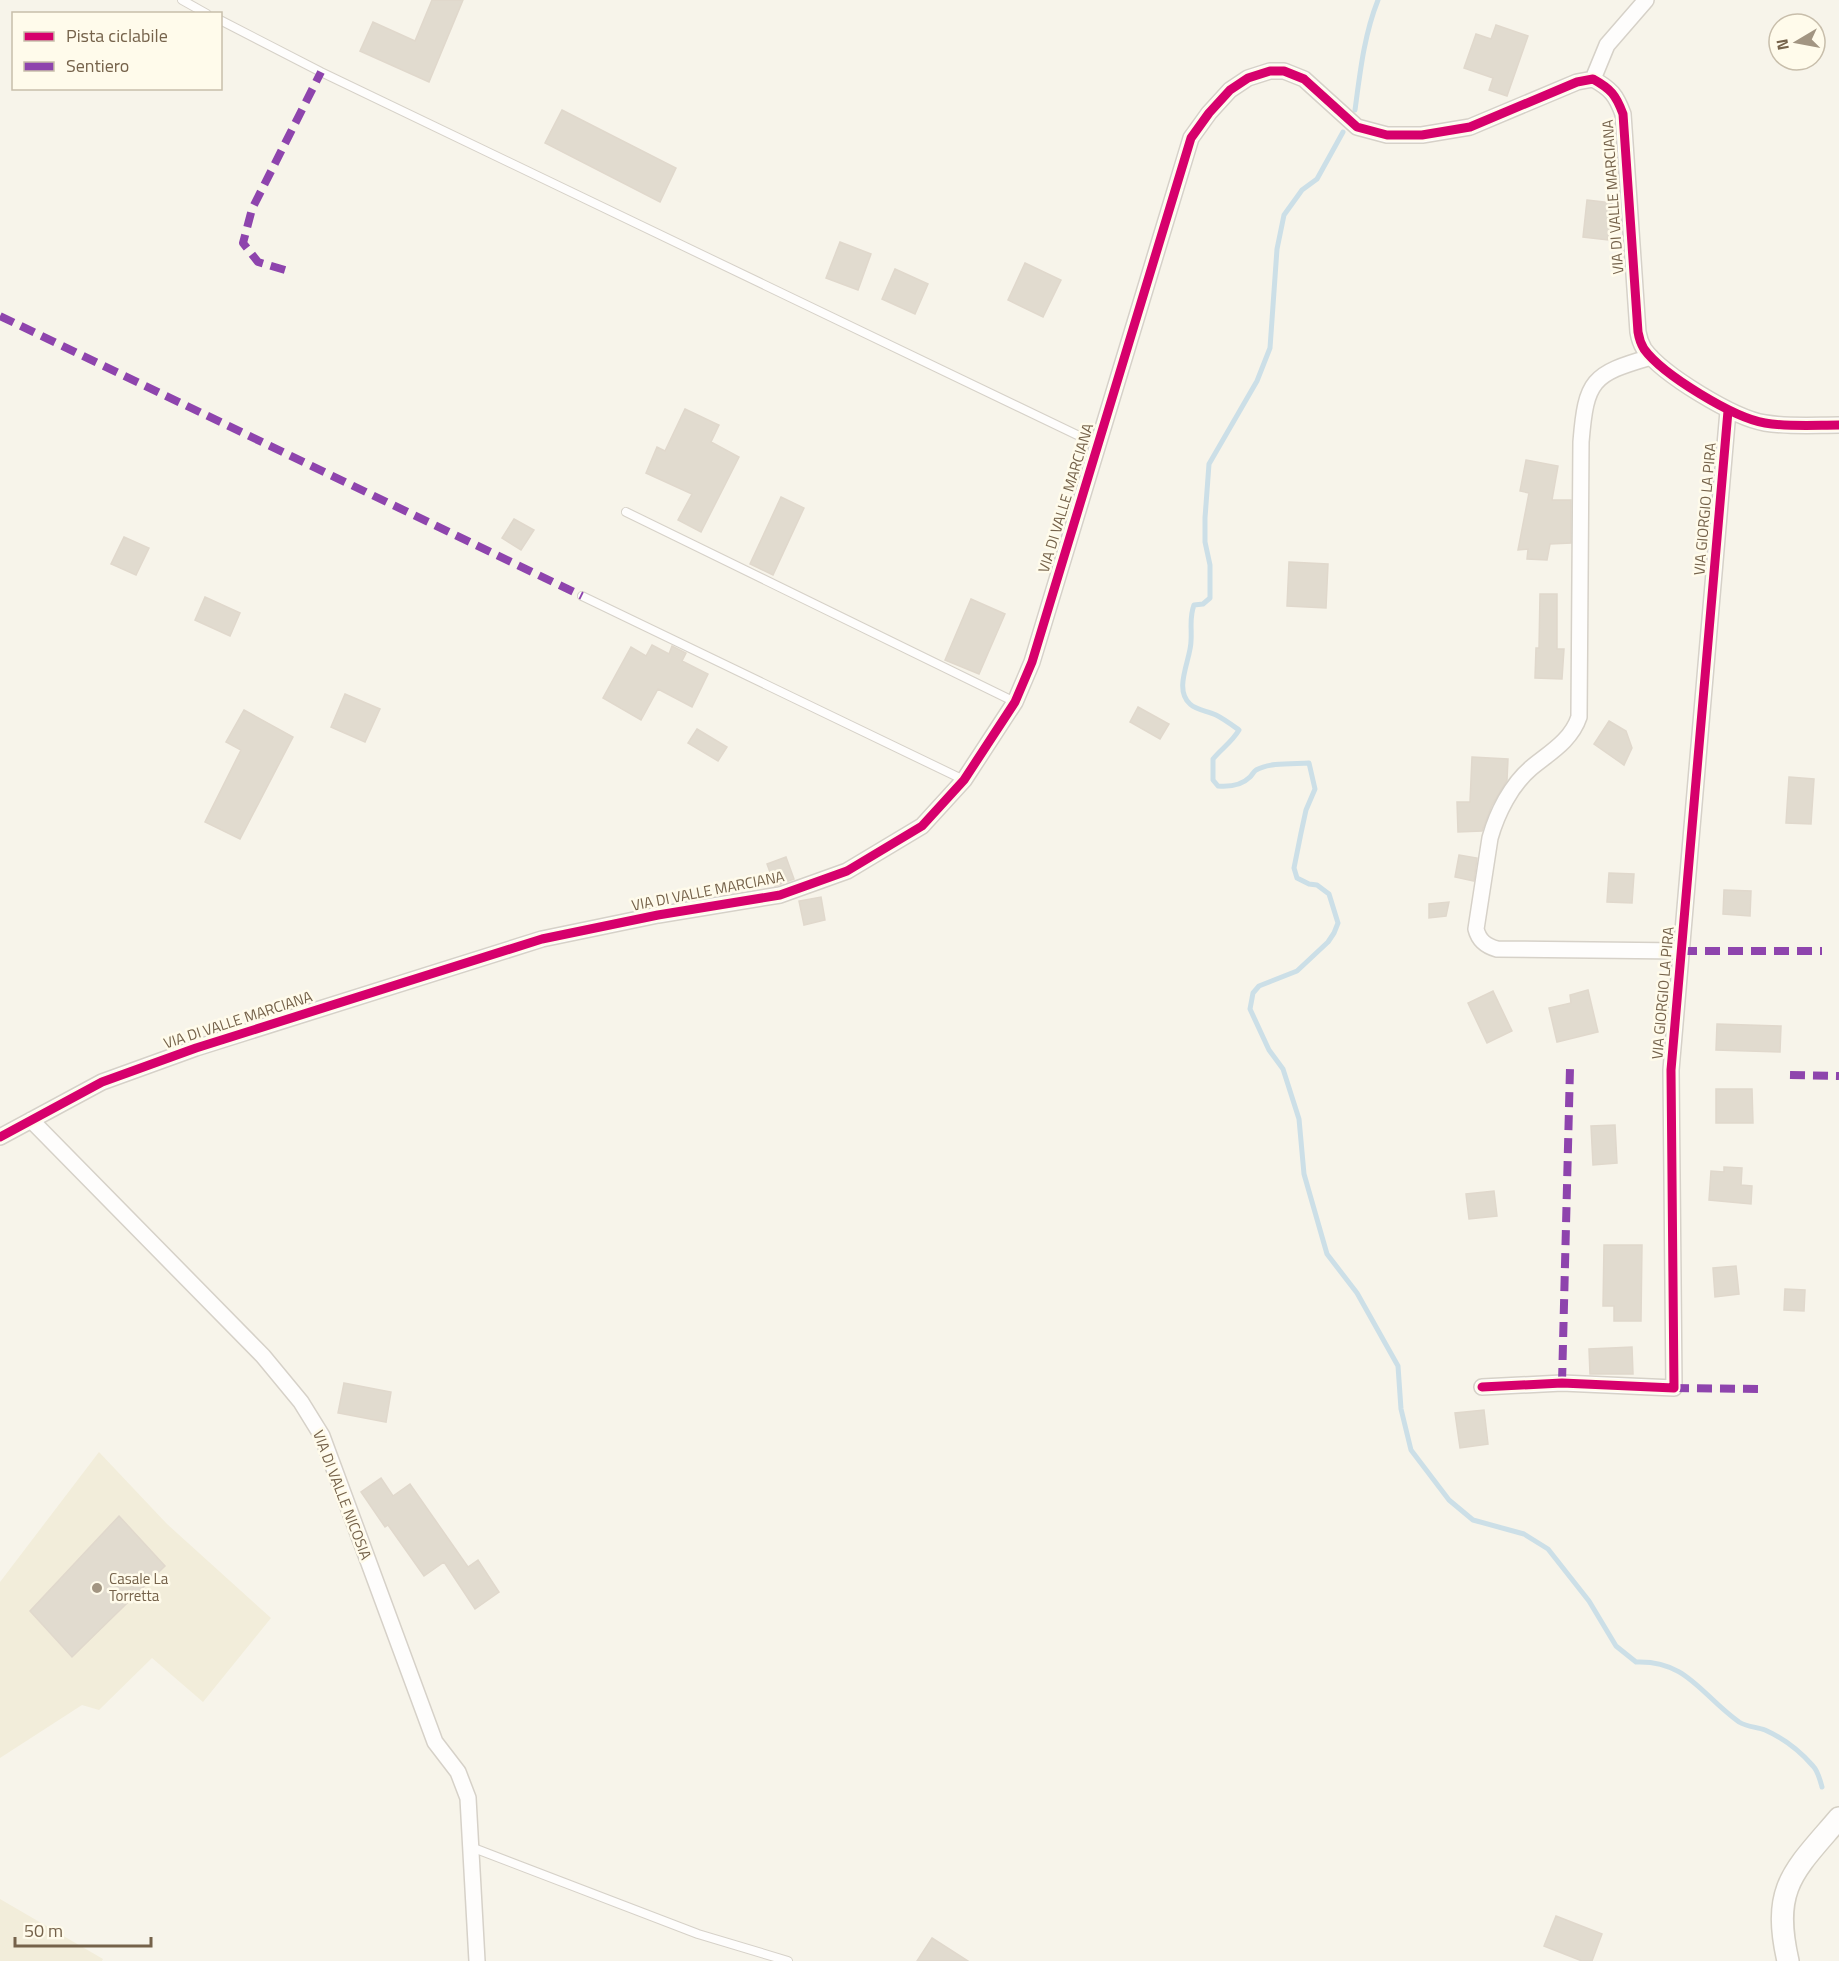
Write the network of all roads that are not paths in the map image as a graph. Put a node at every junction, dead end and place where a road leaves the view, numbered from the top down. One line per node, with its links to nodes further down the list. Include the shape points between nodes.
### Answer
1 (182, 0): 3 (lane)
2 (1646, 0): 5 (street, via 1607,45)
3 (203, 12)
4 (222, 21): 9 (lane)
5 (1593, 79): 6 (street, VIA DI VALLE MARCIANA, via 1617,97 1623,114 1638,332); 9 (street, VIA DI VALLE MARCIANA, via 1577,82 1470,127 1422,135 1387,135 1357,127 1304,79 1284,71 1248,78 1230,90 1191,138)
6 (1651, 357): 7 (street, VIA DI VALLE MARCIANA); 14 (street, via 1600,376 1586,400 1581,442 1579,717 1565,740 1512,790 1494,825 1476,929 1484,944 1497,949)
7 (1728, 411): 8 (street, VIA DI VALLE MARCIANA, via 1765,423); 14 (street, VIA GIORGIO LA PIRA)
8 (1839, 425)
9 (1098, 445): 12 (street, VIA DI VALLE MARCIANA, via 1032,662)
10 (626, 512): 12 (lane)
11 (582, 596): 13 (lane)
12 (1015, 702): 13 (street, VIA DI VALLE MARCIANA)
13 (964, 780): 15 (street, VIA DI VALLE MARCIANA, via 922,826 848,871 780,895 542,939 196,1048 102,1082)
14 (1682, 951): 17 (street, VIA GIORGIO LA PIRA, via 1671,1070 1674,1388 1562,1383)
15 (32, 1119): 16 (street, VIA DI VALLE MARCIANA); 19 (street, VIA DI VALLE NICOSIA, via 263,1356 301,1402 322,1436 435,1742 458,1772 468,1798)
16 (0, 1137)
17 (1482, 1387)
18 (1839, 1818): 22 (street, via 1788,1884 1783,1921)
19 (471, 1847): 20 (street, VIA DI VALLE NICOSIA); 21 (lane, via 698,1934)
20 (477, 1961)
21 (788, 1961)
22 (1788, 1961)

